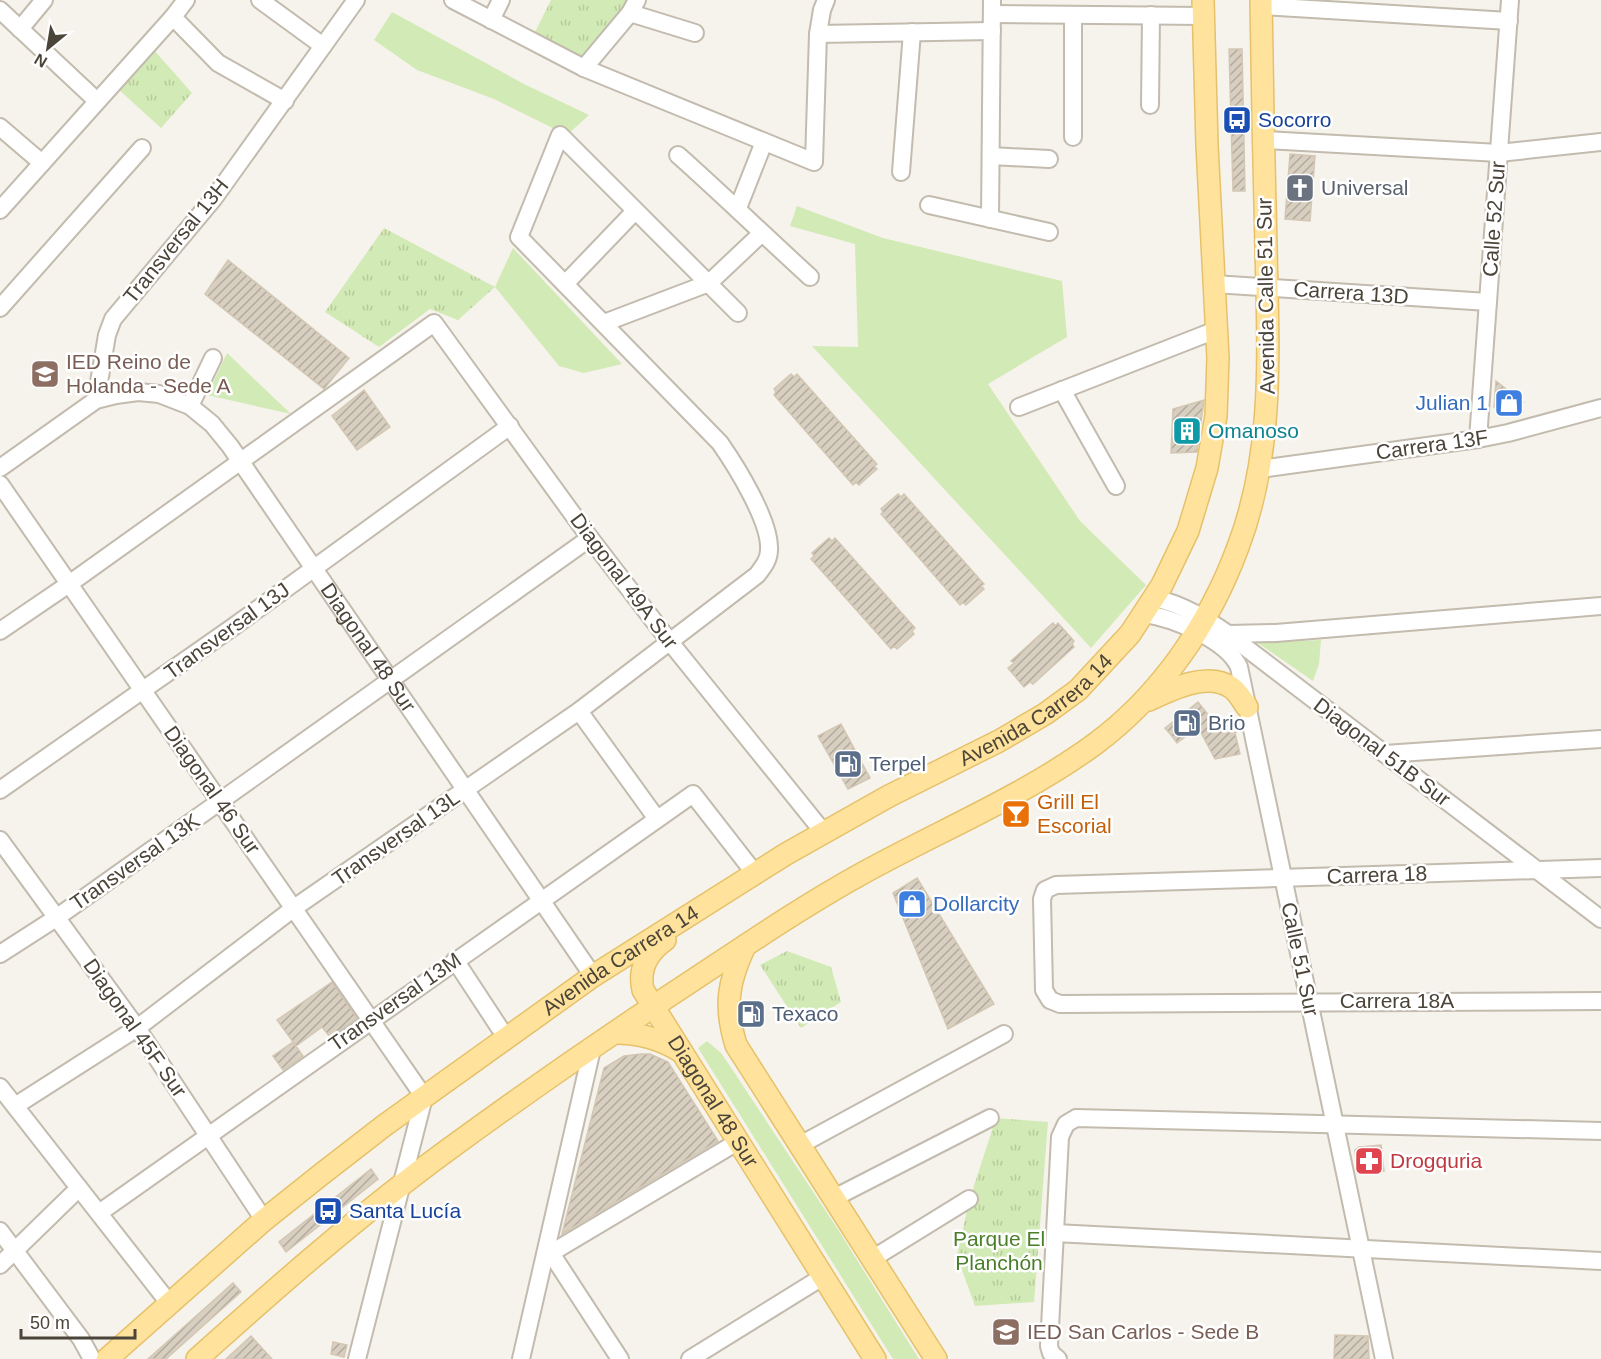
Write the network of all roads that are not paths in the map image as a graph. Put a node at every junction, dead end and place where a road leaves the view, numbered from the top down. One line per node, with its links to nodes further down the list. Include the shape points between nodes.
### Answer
1 (44, 0): 19 (street)
2 (186, 0): 16 (street)
3 (356, 0): 23 (street, Transversal 13H)
4 (453, 0): 17 (street)
5 (501, 0): 17 (street)
6 (826, 0): 22 (street)
7 (1510, 0): 18 (street, Calle 52 Sur)
8 (264, 1): 23 (street)
9 (1261, 3): 18 (street); 30 (main road, Avenida Calle 51 Sur)
10 (633, 7): 21 (street); 24 (street)
11 (1204, 8): 15 (street); 50 (main road)
12 (0, 10): 19 (street)
13 (992, 15): 14 (street); 20 (street); 36 (street)
14 (1073, 15): 15 (street); 29 (street)
15 (1151, 15): 27 (street)
16 (173, 17): 25 (street); 26 (street, via 219,63)
17 (491, 20): 24 (street)
18 (1509, 21): 34 (street, Calle 52 Sur)
19 (21, 29): 25 (street)
20 (912, 32): 22 (street); 39 (street)
21 (695, 33)
22 (818, 34): 31 (street, via 814,162)
23 (323, 46): 26 (street, Transversal 13H)
24 (584, 68): 31 (street)
25 (97, 101): 38 (street)
26 (285, 102): 59 (street, Transversal 13H, via 214,198 113,319)
27 (1150, 105)
28 (0, 128): 38 (street)
29 (1073, 137)
30 (1264, 140): 34 (street); 51 (main road, Avenida Calle 51 Sur)
31 (764, 142): 41 (street)
32 (1601, 142): 34 (street)
33 (142, 148): 53 (street)
34 (1499, 153): 52 (street, Calle 52 Sur)
35 (678, 155): 41 (street)
36 (991, 156): 37 (street); 44 (street)
37 (1049, 159)
38 (42, 163): 42 (street)
39 (901, 172)
40 (929, 205): 44 (street)
41 (738, 208): 46 (street)
42 (0, 210)
43 (635, 211): 48 (street); 49 (street); 49 (street, via 560,135 519,237)
44 (990, 219): 45 (street)
45 (1049, 232)
46 (762, 233): 47 (street); 48 (street)
47 (810, 277)
48 (709, 283): 54 (street); 55 (street)
49 (565, 284): 55 (street)
50 (1214, 284): 51 (street, Carrera 13D); 56 (main road)
51 (1267, 287): 52 (street, Carrera 13D); 67 (main road, Avenida Calle 51 Sur, via 1268,401)
52 (1488, 302): 64 (street, Calle 52 Sur)
53 (0, 308)
54 (738, 313)
55 (604, 323): 78 (street, Transversal 13L, via 720,443 739,471 769,540 765,566)
56 (1216, 330): 58 (street); 73 (main road, via 1218,386 1208,468 1185,538)
57 (213, 358): 60 (street)
58 (1062, 390): 61 (street); 69 (street)
59 (96, 400): 60 (street, Diagonal 48 Sur, via 138,392 159,394); 66 (street)
60 (190, 406): 65 (street, Diagonal 48 Sur, via 212,424)
61 (1019, 407)
62 (1601, 408): 64 (street, Carrera 13F)
63 (510, 426): 65 (street, Diagonal 49A Sur, via 434,323); 70 (street, Diagonal 49A Sur); 71 (street, Transversal 13J)
64 (1478, 439): 67 (street, Carrera 13F)
65 (240, 463): 71 (street, Diagonal 48 Sur); 72 (street)
66 (0, 468)
67 (1260, 469): 75 (main road, Avenida Calle 51 Sur, via 1239,545)
68 (0, 484): 72 (street, Diagonal 46 Sur)
69 (1116, 486)
70 (590, 538): 78 (street, Diagonal 49A Sur); 79 (street, Transversal 13K)
71 (313, 569): 79 (street, Diagonal 48 Sur); 80 (street, Transversal 13J)
72 (69, 584): 76 (street); 80 (street, Diagonal 46 Sur)
73 (1150, 606): 75 (street, Calle 51 Sur, via 1162,617); 90 (main road, Avenida Carrera 14, via 1093,676 1045,714)
74 (1601, 606): 77 (street)
75 (1201, 625): 77 (street, Diagonal 51B Sur); 81 (main road); 82 (street, Calle 51 Sur, via 1213,642 1234,659)
76 (0, 631)
77 (1228, 634): 85 (street, Diagonal 51B Sur)
78 (670, 642): 83 (street, Transversal 13L); 90 (street, Diagonal 49A Sur)
79 (390, 680): 86 (street, Diagonal 48 Sur); 88 (street, Transversal 13K)
80 (143, 691): 87 (street, Transversal 13J); 88 (street, Diagonal 46 Sur)
81 (1143, 703): 82 (main road, via 1204,681 1232,687); 100 (main road, via 1099,742 1036,782 865,872)
82 (1247, 706): 95 (street, Calle 51 Sur)
83 (579, 711): 86 (street, Transversal 13L); 89 (street)
84 (1601, 739): 85 (street)
85 (1385, 754): 93 (street, Diagonal 51B Sur)
86 (466, 789): 96 (street, Diagonal 48 Sur); 97 (street, Transversal 13L)
87 (0, 790)
88 (220, 802): 97 (street, Diagonal 46 Sur); 98 (street, Transversal 13K)
89 (657, 819): 94 (street, Transversal 13M, via 693,794); 96 (street, Transversal 13M)
90 (824, 832): 94 (main road, Avenida Carrera 14)
91 (0, 840): 98 (street, Diagonal 45F Sur)
92 (1601, 868): 93 (street, Carrera 18)
93 (1537, 870): 95 (street, Carrera 18); 99 (street, Diagonal 51B Sur)
94 (756, 875): 103 (main road, Avenida Carrera 14); 107 (main road, Diagonal 48 Sur, via 653,950 643,966 641,981)
95 (1283, 879): 104 (street, Carrera 18, via 1056,885 1045,890 1044,990); 106 (street, Calle 51 Sur)
96 (542, 900): 102 (street, Transversal 13M); 103 (street, Diagonal 48 Sur)
97 (294, 908): 108 (street, Diagonal 46 Sur); 110 (street, Transversal 13L)
98 (56, 918): 101 (street, Transversal 13K); 110 (street, Diagonal 45F Sur)
99 (1601, 919)
100 (745, 946): 107 (main road); 123 (main road, via 729,995 732,1031 748,1066)
101 (0, 954)
102 (455, 960): 108 (street, Transversal 13M); 109 (street)
103 (593, 976): 116 (main road, Avenida Carrera 14)
104 (1050, 1000): 106 (street, Carrera 18A, via 1060,1004)
105 (1601, 1000): 106 (street, Carrera 18A)
106 (1309, 1002): 119 (street, Calle 51 Sur)
107 (653, 1007): 111 (main road); 114 (main road, Diagonal 48 Sur)
108 (370, 1019): 116 (street, Diagonal 46 Sur); 121 (street, Transversal 13M)
109 (499, 1027)
110 (137, 1028): 117 (street, Transversal 13L); 121 (street, Diagonal 45F Sur)
111 (615, 1033): 113 (main road); 114 (main road, via 656,1038)
112 (1004, 1034): 123 (street)
113 (592, 1049): 124 (main road); 134 (street)
114 (683, 1053): 122 (main road, Diagonal 48 Sur)
115 (0, 1087): 117 (street)
116 (424, 1097): 124 (street); 129 (main road, Avenida Carrera 14)
117 (15, 1106): 125 (street)
118 (990, 1118): 126 (street)
119 (1335, 1125): 120 (street); 131 (street, via 1076,1118 1066,1124 1060,1137); 132 (street, Calle 51 Sur)
120 (1601, 1131)
121 (209, 1135): 128 (street, Transversal 13M); 129 (street, Diagonal 45F Sur)
122 (739, 1141): 134 (street); 138 (main road, Diagonal 48 Sur)
123 (800, 1145): 126 (main road)
124 (402, 1186): 143 (main road, via 303,1265); 144 (street)
125 (79, 1188): 128 (street); 133 (street)
126 (834, 1198): 135 (main road)
127 (969, 1199): 135 (street)
128 (99, 1213): 139 (street)
129 (264, 1220): 139 (main road, Avenida Carrera 14)
130 (0, 1231): 133 (street)
131 (1055, 1233): 132 (street); 140 (street)
132 (1361, 1249): 136 (street); 150 (street, Calle 51 Sur)
133 (16, 1250): 137 (street); 141 (street)
134 (549, 1250): 145 (street); 146 (street)
135 (872, 1259): 149 (main road)
136 (1601, 1262)
137 (0, 1265)
138 (824, 1276): 147 (street); 148 (main road, Diagonal 48 Sur)
139 (170, 1303): 142 (main road, Avenida Carrera 14)
140 (1054, 1352)
141 (92, 1359)
142 (107, 1359)
143 (197, 1359)
144 (357, 1359)
145 (521, 1359)
146 (620, 1359)
147 (690, 1359)
148 (875, 1359)
149 (936, 1359)
150 (1384, 1359)

